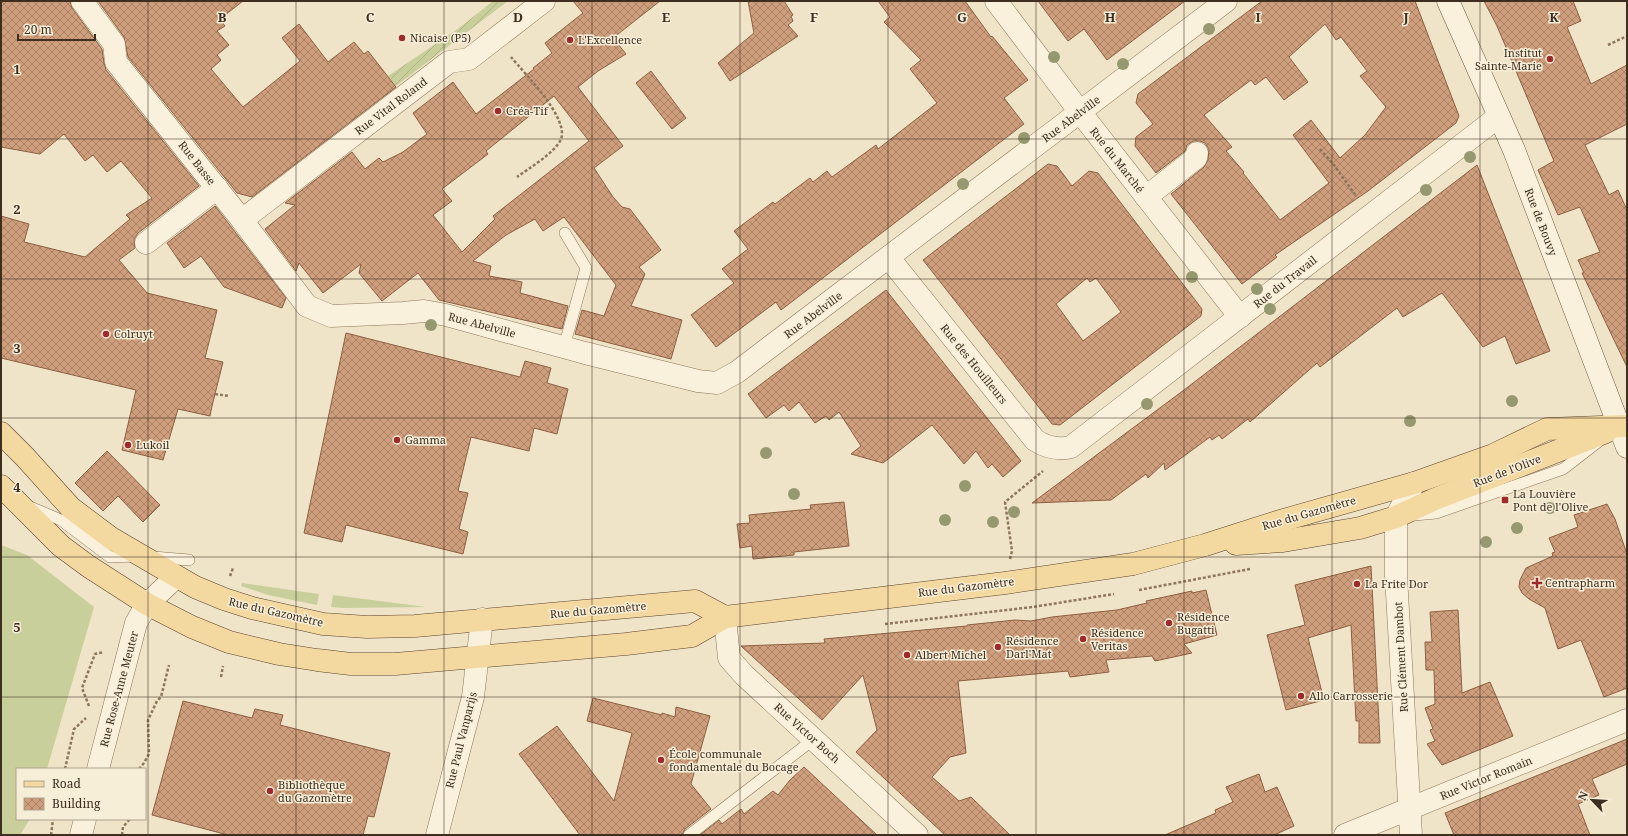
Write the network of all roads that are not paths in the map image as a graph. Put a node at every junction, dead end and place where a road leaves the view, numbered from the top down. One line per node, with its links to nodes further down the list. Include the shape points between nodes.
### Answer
1 (82, 1): 9 (street, Rue Basse, via 114,44 116,62)
2 (544, 1): 11 (street, Rue Vital Roland, via 469,59 449,62)
3 (996, 1): 6 (street, Rue du Marché)
4 (1226, 1): 6 (street, Rue Abelville)
5 (1448, 1): 7 (street, Rue de Bouvy)
6 (1080, 112): 10 (street, Rue du Marché); 14 (street, Rue Abelville)
7 (1498, 117): 16 (street, Rue du Travail); 18 (street, Rue de Bouvy, via 1514,150)
8 (1197, 153): 10 (street, via 1196,158)
9 (216, 188): 11 (street, Rue Basse); 13 (street)
10 (1146, 197): 16 (street, Rue du Marché)
11 (242, 220): 15 (street, Rue Basse, via 307,306)
12 (565, 234): 17 (lane, via 586,268)
13 (146, 243)
14 (889, 258): 17 (street, Rue Abelville, via 737,372 717,382 698,380); 21 (street, Rue des Houilleurs, via 1035,440 1043,446)
15 (326, 314): 17 (street, Rue Abelville, via 342,316 424,311)
16 (1240, 317): 21 (street, Rue du Travail)
17 (564, 347)
18 (1624, 424): 20 (street, Rue de Bouvy); 22 (main road, Rue de l'Olive, via 1547,429 1493,455); 25 (main road, Rue de l'Olive)
19 (1, 433): 27 (main road, Rue du Gazomètre, via 71,508)
20 (1627, 447)
21 (1065, 448)
22 (1414, 483): 25 (street, Rue Clément Dambot); 26 (main road, Rue du Gazomètre)
23 (1, 486): 24 (main road, Rue du Gazomètre)
24 (16, 502): 27 (lane, via 61,520 110,557); 30 (main road, Rue du Gazomètre, via 60,546)
25 (1396, 517): 26 (main road, Rue du Gazomètre, via 1360,528 1283,541); 37 (street, Rue Clément Dambot, via 1396,576)
26 (1205, 545): 31 (main road, Rue du Gazomètre, via 1133,564 1005,583)
27 (140, 556): 28 (lane); 29 (main road, Rue du Gazomètre)
28 (189, 560)
29 (176, 577): 30 (street, Rue Rose-Anne Meuter); 32 (main road, Rue du Gazomètre, via 224,599 252,608 323,624 367,627 415,626)
30 (147, 604): 33 (main road, Rue du Gazomètre, via 229,642 317,660 352,664 395,664); 36 (street, Rue Rose-Anne Meuter, via 136,623)
31 (725, 617): 32 (main road, Rue du Gazomètre, via 695,601); 33 (main road, Rue du Gazomètre, via 692,636); 35 (street, Rue Victor Boch, via 728,658)
32 (482, 619): 33 (street, Rue Paul Vanparijs)
33 (478, 656): 40 (street, Rue Paul Vanparijs, via 473,697)
34 (1627, 720): 37 (street, Rue Victor Romain)
35 (814, 740): 41 (lane); 42 (street, Rue Victor Boch)
36 (98, 768)
37 (1409, 810): 43 (street, Rue Victor Romain); 44 (street, Rue Clément Dambot)
38 (85, 820): 39 (street)
39 (81, 835)
40 (437, 835)
41 (689, 835)
42 (917, 835)
43 (1345, 835)
44 (1410, 835)

